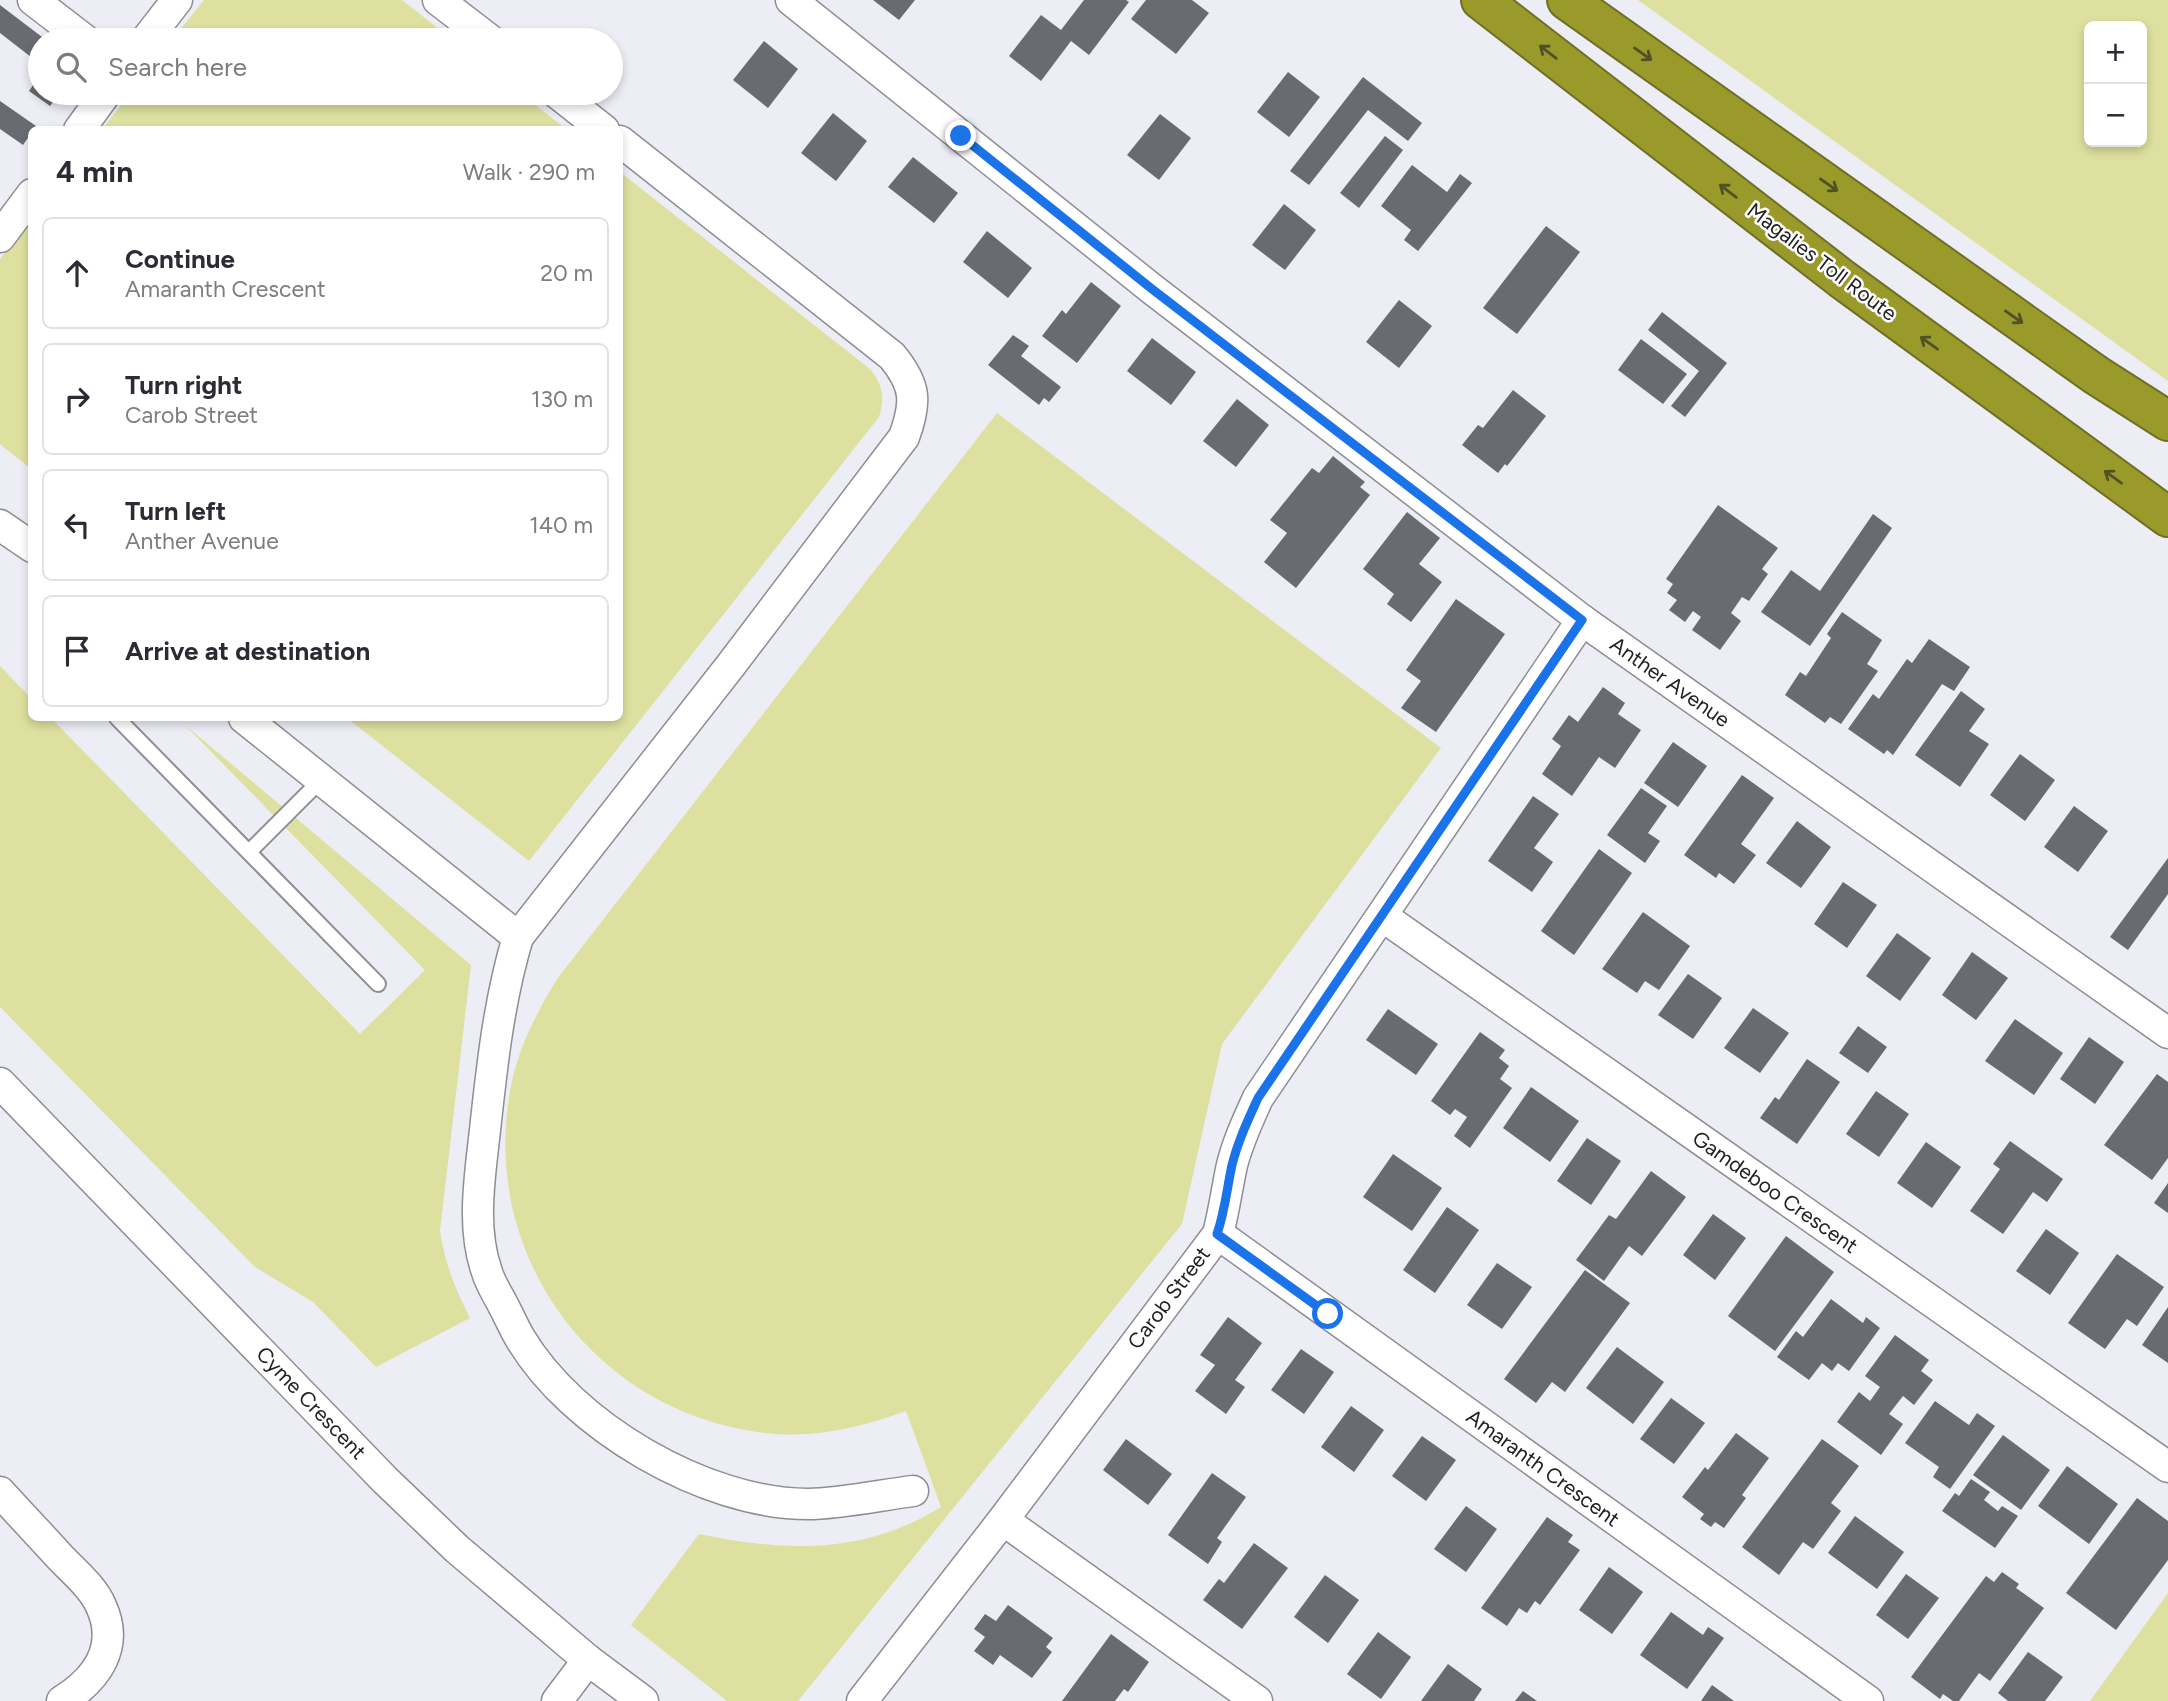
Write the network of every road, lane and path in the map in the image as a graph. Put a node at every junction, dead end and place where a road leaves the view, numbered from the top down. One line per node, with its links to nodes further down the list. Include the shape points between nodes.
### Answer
1 (33, 0): 7 (street)
2 (177, 0): 8 (street)
3 (438, 0): 9 (street)
4 (791, 0): 21 (street, Anther Avenue, via 1152,289)
5 (1481, 0): 18 (highway, Magalies Toll Route, one-way to 5, via 1842,279)
6 (1567, 0): 17 (highway, one-way to 17)
7 (69, 28)
8 (155, 28)
9 (474, 28)
10 (97, 105): 12 (street)
11 (572, 105): 13 (street)
12 (82, 126)
13 (599, 126)
14 (623, 143): 27 (street, via 892,356 913,388 912,414 904,437)
15 (28, 199): 16 (street)
16 (0, 237)
17 (2168, 421)
18 (2168, 517)
19 (0, 525): 20 (street)
20 (28, 544)
21 (1582, 620): 26 (street, Carob Street); 29 (street, Anther Avenue)
22 (120, 721): 25 (lane)
23 (248, 721): 24 (street)
24 (321, 780): 25 (lane); 27 (street)
25 (248, 852): 28 (lane)
26 (1382, 916): 31 (street, Carob Street, via 1258,1098 1241,1136); 32 (street, Gamdeboo Crescent)
27 (517, 937): 33 (street, via 505,979 478,1196 487,1272 520,1340 577,1406 649,1458 692,1479 742,1496 808,1504)
28 (379, 984)
29 (2168, 1033)
30 (0, 1083): 36 (street, Cyme Crescent, via 385,1480 457,1549)
31 (1217, 1234): 35 (street, Carob Street); 42 (street, Amaranth Crescent)
32 (2168, 1467)
33 (913, 1491)
34 (0, 1492): 37 (street, via 101,1605 110,1635 102,1660 87,1682)
35 (1003, 1520): 40 (street, Carob Street); 41 (street)
36 (588, 1660): 38 (street); 39 (street, Cyme Crescent)
37 (62, 1701)
38 (557, 1701)
39 (643, 1701)
40 (862, 1701)
41 (1257, 1701)
42 (1868, 1701)

